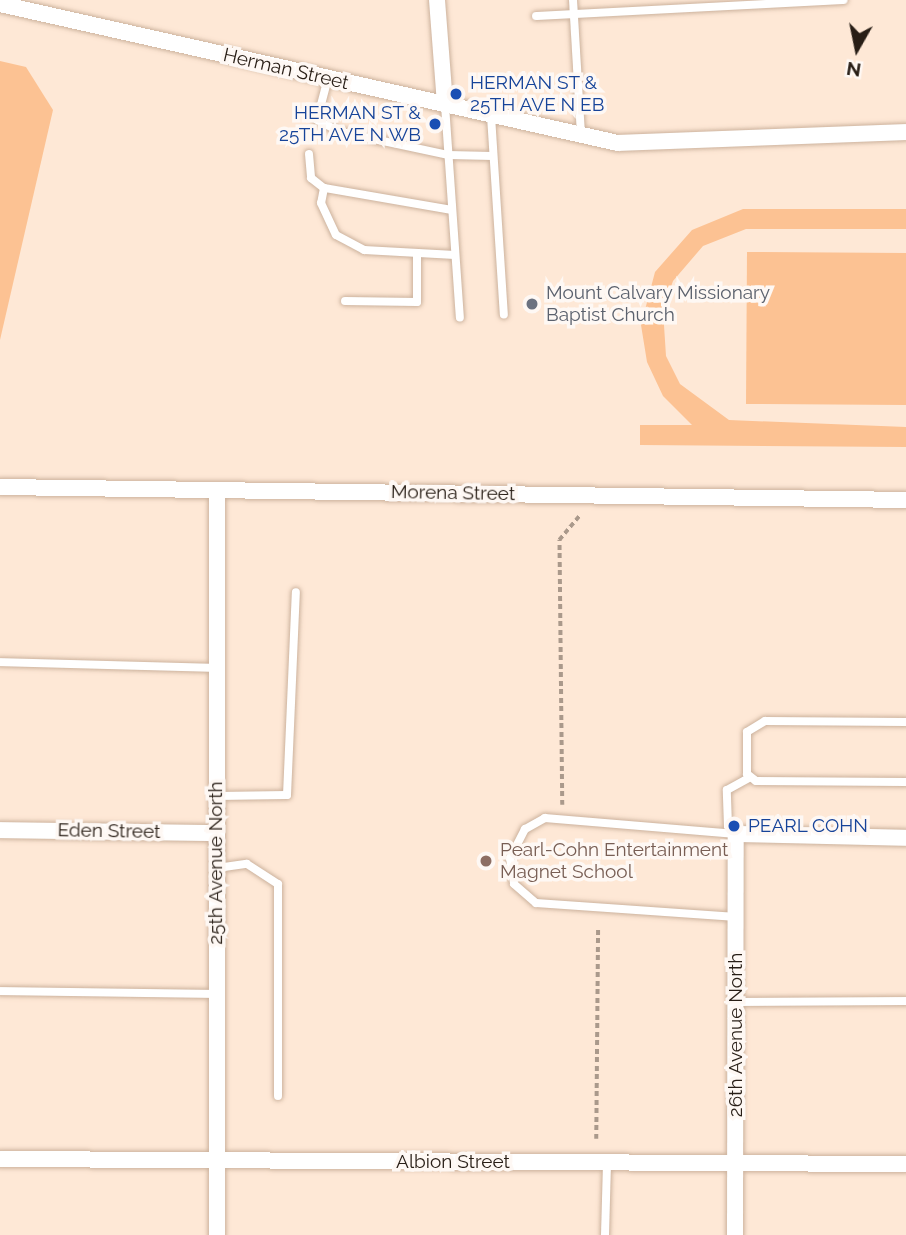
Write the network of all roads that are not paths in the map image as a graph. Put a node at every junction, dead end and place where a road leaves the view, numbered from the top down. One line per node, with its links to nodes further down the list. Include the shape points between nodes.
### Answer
1 (437, 0): 8 (street)
2 (573, 0): 5 (lane)
3 (844, 0): 5 (lane)
4 (0, 4): 7 (street, Herman Street)
5 (574, 13): 6 (lane); 11 (lane)
6 (536, 16)
7 (328, 78): 8 (street, Herman Street); 13 (lane, via 316,123)
8 (444, 105): 9 (street, Herman Street); 13 (lane)
9 (491, 116): 11 (street, Herman Street); 14 (lane)
10 (906, 131): 11 (street, Herman Street, via 618,143)
11 (581, 135)
12 (309, 154): 15 (lane, via 312,178)
13 (448, 155): 14 (lane); 16 (lane)
14 (493, 156): 20 (lane)
15 (324, 188): 16 (lane); 17 (lane, via 323,217 349,244)
16 (452, 211): 18 (lane)
17 (417, 253): 18 (lane); 19 (lane, via 417,302)
18 (456, 255): 21 (lane)
19 (345, 301)
20 (503, 315)
21 (460, 317)
22 (0, 487): 23 (street, Morena Street)
23 (217, 490): 24 (street, Morena Street); 27 (street, 25th Avenue North)
24 (906, 500)
25 (296, 592): 31 (lane, via 287,795)
26 (0, 662): 27 (lane)
27 (215, 668): 31 (street, 25th Avenue North)
28 (906, 722): 29 (lane, via 765,722 747,732)
29 (750, 777): 30 (lane); 34 (lane, via 727,790 728,826)
30 (906, 782)
31 (217, 796): 33 (street, 25th Avenue North)
32 (0, 830): 33 (street, Eden Street)
33 (217, 832): 36 (street, 25th Avenue North)
34 (736, 835): 35 (street); 37 (street, 26th Avenue North); 37 (lane, via 545,818 525,829 510,858 514,884 536,903)
35 (906, 838)
36 (217, 868): 39 (street, 25th Avenue North); 42 (lane, via 247,864 278,884)
37 (737, 917): 41 (street, 26th Avenue North)
38 (0, 990): 39 (lane)
39 (215, 994): 44 (street, 25th Avenue North)
40 (906, 1001): 41 (lane)
41 (737, 1002): 46 (street, 26th Avenue North)
42 (278, 1096)
43 (0, 1159): 44 (street, Albion Street)
44 (217, 1162): 45 (street, Albion Street); 48 (street, 25th Avenue North)
45 (607, 1162): 46 (street, Albion Street); 49 (lane)
46 (736, 1163): 47 (street, Albion Street); 50 (street, 26th Avenue North)
47 (906, 1164)
48 (217, 1235)
49 (605, 1235)
50 (735, 1235)

